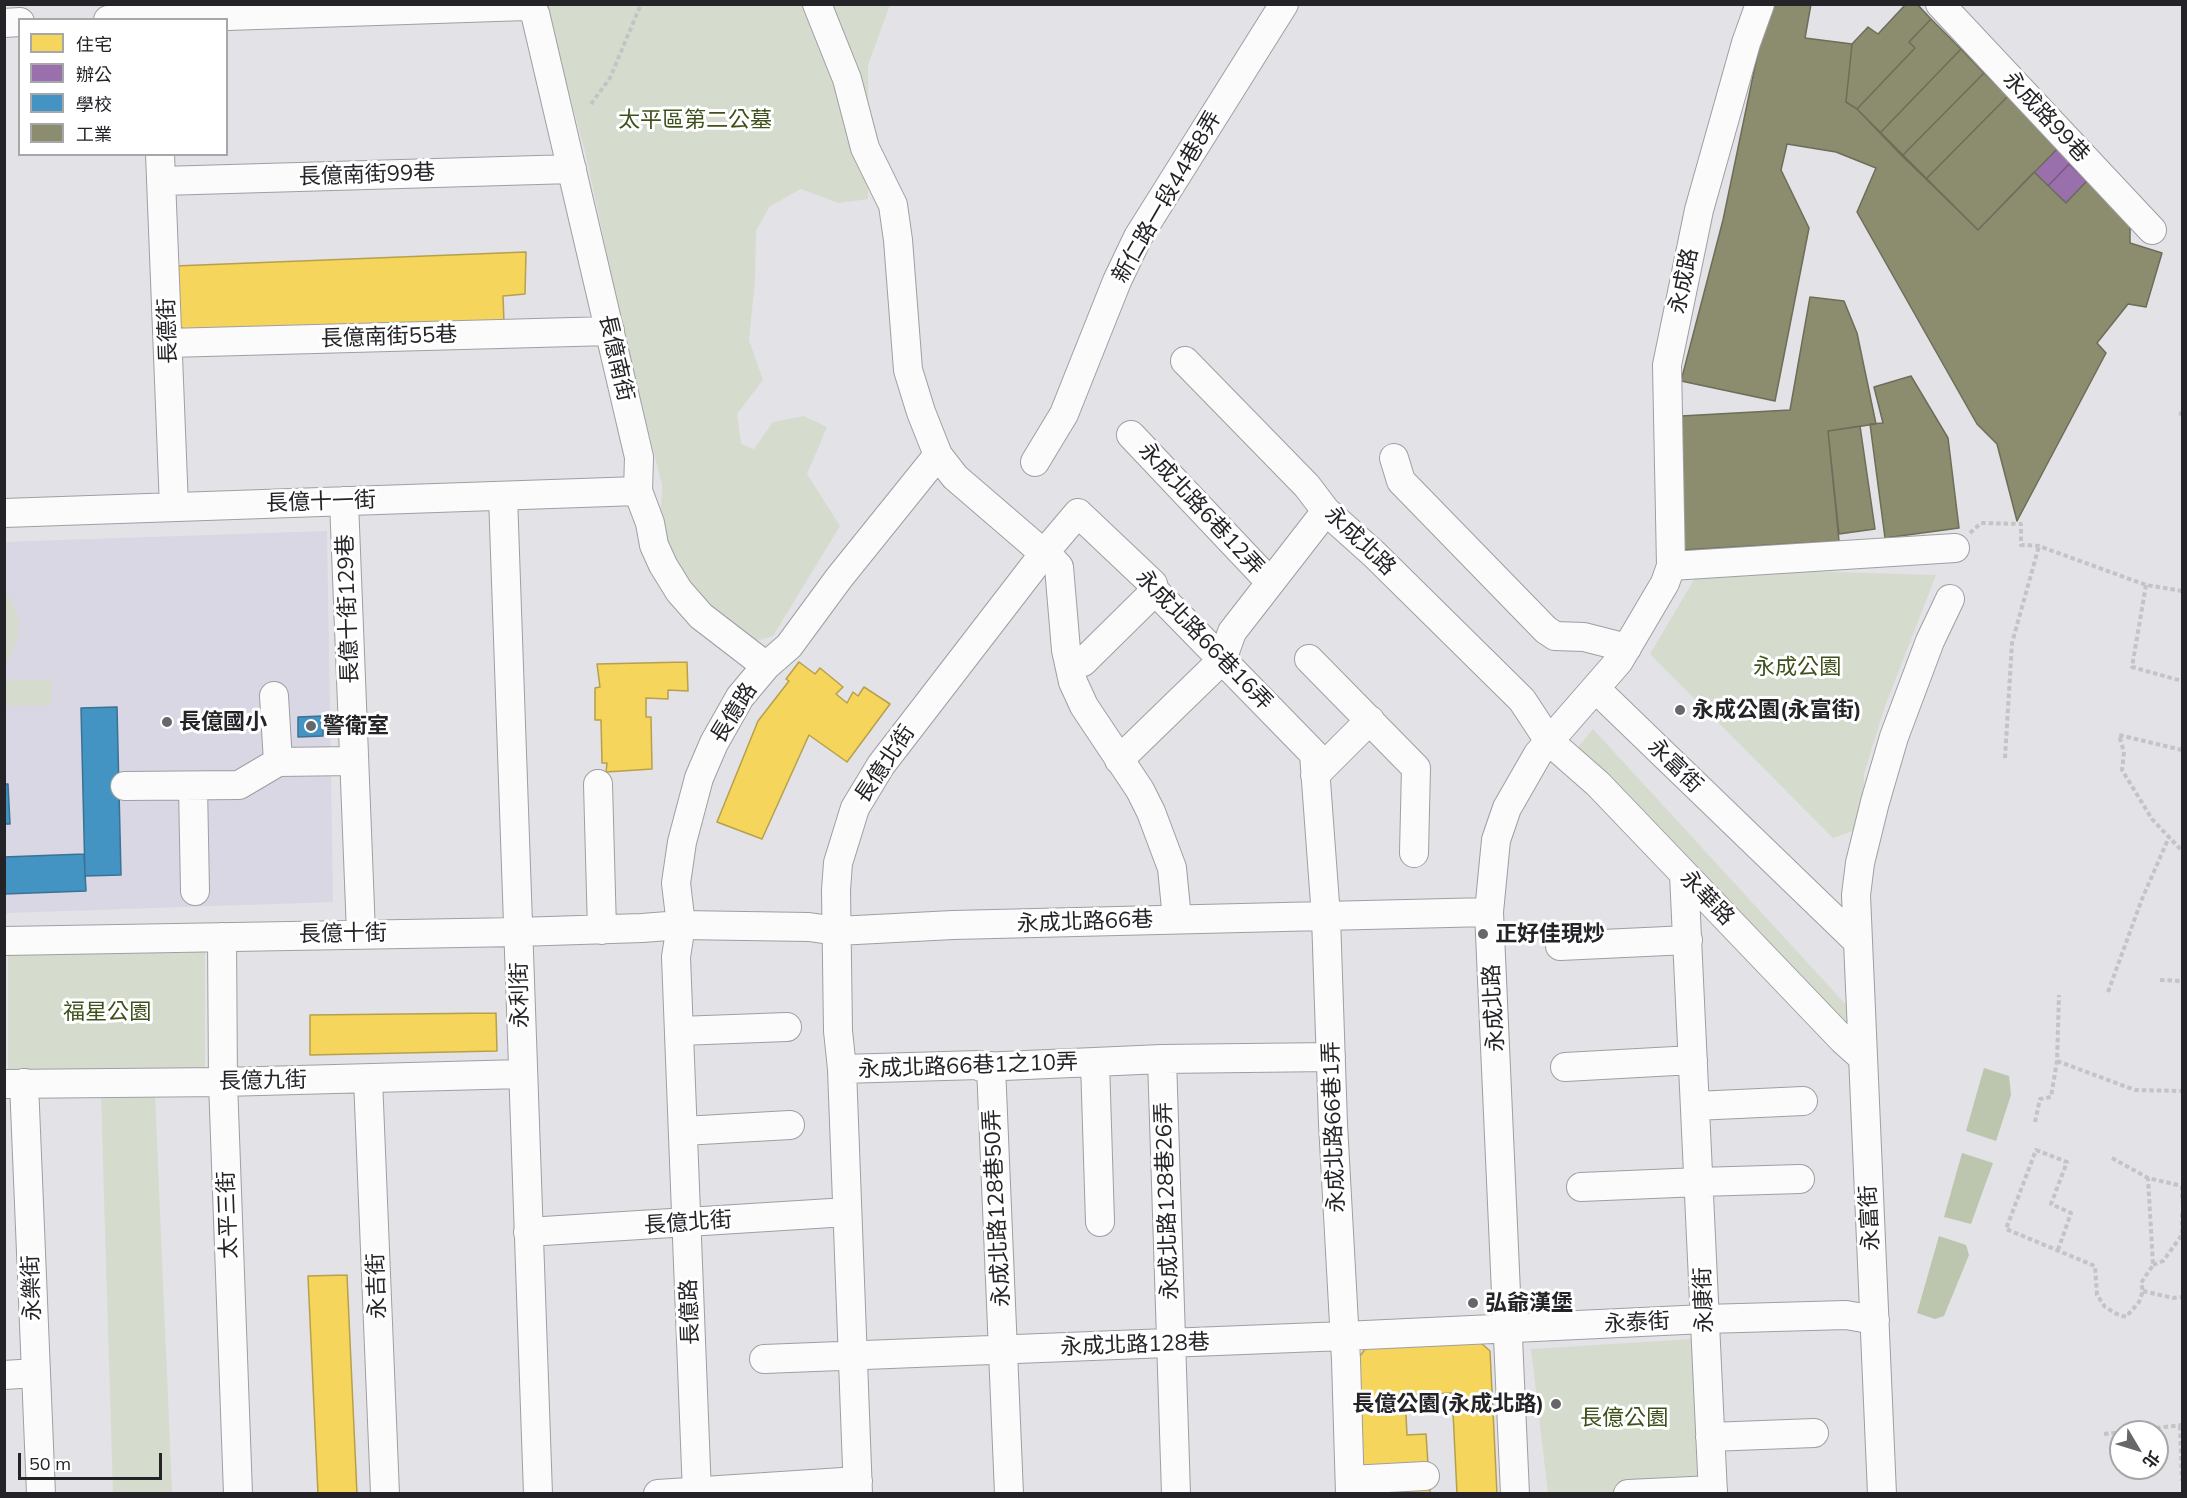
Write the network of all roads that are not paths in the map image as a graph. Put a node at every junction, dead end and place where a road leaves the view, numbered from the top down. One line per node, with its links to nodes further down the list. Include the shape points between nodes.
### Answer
1 (817, 4): 13 (street, via 847,79 865,148 893,205 908,370)
2 (1284, 4): 15 (street, 新仁路一段44巷8弄, via 1138,237 1064,414)
3 (1760, 4): 25 (street, 永成路, via 1699,210 1667,365)
4 (1940, 4): 8 (street, 永成路99巷)
5 (183, 18): 7 (street, 長億南街, via 526,6 535,13)
6 (161, 168): 7 (street, 長億南街99巷); 10 (street, 長德街)
7 (572, 169): 9 (street, 長億南街)
8 (2152, 230)
9 (610, 331): 10 (street, 長億南街55巷); 16 (street, 長億南街, via 639,457)
10 (168, 343): 19 (street, 長德街)
11 (1185, 361): 20 (street, 永成北路, via 1307,486)
12 (1131, 435): 26 (street, 永成北路6巷12弄)
13 (938, 455): 24 (street, via 955,477); 33 (street, 長億路, via 789,646)
14 (1395, 458): 29 (street, via 1401,481 1546,630 1555,636 1584,637)
15 (1035, 462)
16 (638, 491): 17 (street, 長億十一街); 33 (street, 長億南街, via 654,545 679,591 701,616)
17 (503, 496): 18 (street, 長億十一街); 54 (street, 永利街)
18 (344, 501): 19 (street, 長億十一街); 39 (street, 長億十街129巷)
19 (174, 507): 21 (street, 長億十一街)
20 (1326, 511): 26 (street); 37 (street, 永成北路, via 1522,700)
21 (4, 513)
22 (1078, 513): 24 (street, 長億北街); 27 (street, 永成北路66巷16弄, via 1153,584)
23 (1955, 548): 25 (street)
24 (1045, 552): 38 (street, via 1059,567 1066,650 1073,682); 53 (street, 長億北街, via 863,791 838,863)
25 (1671, 566): 29 (street, 永成路)
26 (1270, 582): 31 (street, via 1232,632)
27 (1155, 591): 31 (street, 永成北路66巷16弄); 32 (street)
28 (1950, 599): 59 (street, 永富街, via 1911,688 1875,802 1860,863 1856,896)
29 (1626, 648): 34 (street, 永成路)
30 (1309, 659): 36 (street)
31 (1222, 660): 38 (street); 41 (street, 永成北路66巷16弄, via 1314,754)
32 (1083, 662)
33 (766, 666): 51 (street, 長億路, via 740,697 699,778 676,883)
34 (1596, 689): 37 (street, 永成路); 59 (street, 永富街)
35 (274, 696): 40 (street)
36 (1370, 720): 41 (street); 45 (street, via 1416,768)
37 (1548, 741): 46 (street, 永華路, via 1598,784); 48 (street, 永成北路, via 1507,808 1496,840)
38 (1119, 760): 50 (street, via 1151,812 1169,856)
39 (354, 761): 40 (street); 55 (street, 長億十街129巷)
40 (278, 762): 44 (street, via 239,785)
41 (1315, 775): 49 (street, 永成北路66巷16弄)
42 (598, 784): 52 (street)
43 (125, 786): 44 (street)
44 (194, 786): 47 (street)
45 (1414, 853)
46 (1684, 874): 57 (street, 永康街); 64 (street, 永華路)
47 (195, 891)
48 (1489, 912): 49 (street, 永成北路66巷); 88 (street, 永成北路)
49 (1326, 917): 50 (street, 永成北路66巷); 63 (street, 永成北路66巷1弄)
50 (1177, 919): 53 (street, 永成北路66巷)
51 (681, 925): 52 (street, 長億十街); 53 (street, 永成北路66巷); 62 (street, 長億路, via 676,957)
52 (602, 930): 54 (street, 長億十街)
53 (837, 931): 70 (street, 長億北街)
54 (518, 932): 55 (street, 長億十街); 71 (street, 永利街)
55 (361, 933): 56 (street, 長億十街)
56 (222, 937): 58 (street, 長億十街); 73 (street, 太平三街)
57 (1688, 940): 60 (street); 66 (street, 永康街)
58 (4, 941)
59 (1858, 942): 64 (street, 永富街)
60 (1560, 946)
61 (787, 1026): 62 (street)
62 (679, 1031): 78 (street, 長億路)
63 (1331, 1057): 65 (street, 永成北路66巷1之10弄); 89 (street, 永成北路66巷1弄)
64 (1862, 1058): 87 (street, 永富街)
65 (1162, 1059): 67 (street, 永成北路66巷1之10弄); 90 (street, 永成北路128巷26弄)
66 (1693, 1060): 69 (street); 76 (street, 永康街)
67 (1095, 1062): 68 (street, 永成北路66巷1之10弄); 83 (street, 永成北路66巷1之10弄)
68 (991, 1066): 70 (street, 永成北路66巷1之10弄); 91 (street, 永成北路128巷50弄)
69 (1565, 1067)
70 (842, 1069): 82 (street, 長億北街)
71 (522, 1074): 72 (street, 長億九街); 85 (street, 永利街)
72 (368, 1079): 73 (street, 長億九街); 105 (street, 永吉街)
73 (223, 1082): 74 (street, 長億九街); 104 (street, 太平三街)
74 (14, 1084): 94 (street, 永樂街)
75 (1803, 1101): 76 (street)
76 (1695, 1107): 80 (street, 永康街)
77 (790, 1125): 78 (street)
78 (683, 1131): 84 (street, 長億路)
79 (1800, 1179): 80 (street)
80 (1699, 1182): 81 (street); 86 (street, 永康街)
81 (1581, 1187)
82 (847, 1212): 84 (street, 長億北街); 92 (street, 長億北街)
83 (1100, 1222)
84 (687, 1223): 85 (street, 長億北街); 101 (street, 長億路)
85 (528, 1232): 106 (street, 永利街)
86 (1705, 1319): 87 (street, 永泰街, via 1846,1315); 88 (street, 永泰街); 97 (street, 永康街)
87 (1875, 1320): 112 (street, 永富街)
88 (1507, 1329): 89 (street, 永成北路128巷); 110 (street, 永成北路)
89 (1344, 1336): 90 (street, 永成北路128巷); 100 (street, 永成北路66巷1弄)
90 (1172, 1343): 91 (street, 永成北路128巷); 109 (street, 永成北路128巷26弄)
91 (1004, 1350): 92 (street, 永成北路128巷); 108 (street, 永成北路128巷50弄)
92 (852, 1355): 93 (street, 永成北路128巷); 99 (street, 長億北街)
93 (764, 1359)
94 (36, 1373): 95 (street); 103 (street, 永樂街)
95 (4, 1375)
96 (1814, 1433): 97 (street)
97 (1710, 1437): 102 (street, 永康街)
98 (1425, 1476): 100 (street)
99 (858, 1487): 101 (street, 長億北街)
100 (1350, 1487)
101 (697, 1492): 107 (street, 長億北街)
102 (1713, 1492): 111 (street)
103 (41, 1494)
104 (238, 1494)
105 (385, 1494)
106 (538, 1494)
107 (658, 1494)
108 (1010, 1494)
109 (1176, 1494)
110 (1515, 1494)
111 (1628, 1494)
112 (1882, 1494)

